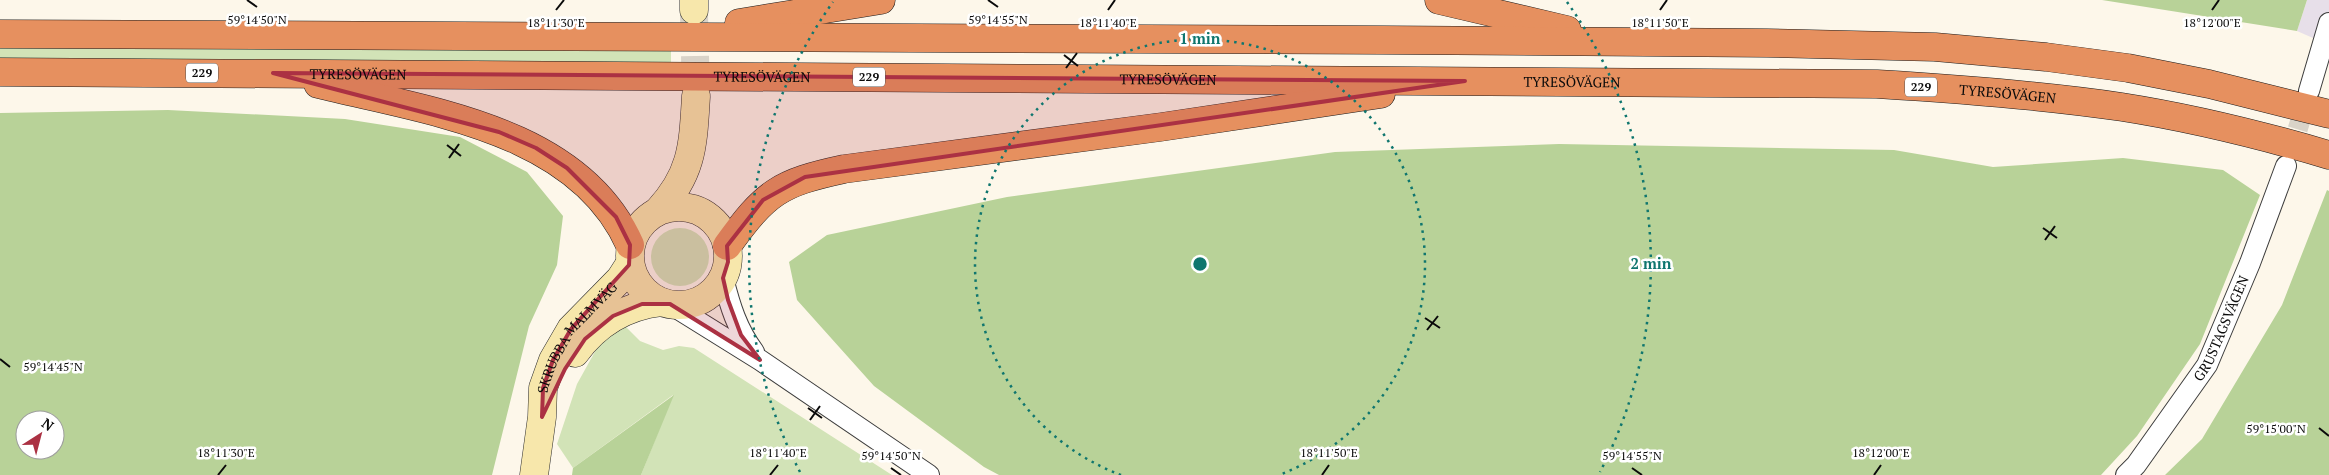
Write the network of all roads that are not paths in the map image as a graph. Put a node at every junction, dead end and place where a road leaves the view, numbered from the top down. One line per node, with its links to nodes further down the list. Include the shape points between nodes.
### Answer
1 (881, 0): 5 (highway)
2 (1439, 0): 6 (highway)
3 (2329, 23): 10 (street)
4 (0, 34): 5 (highway)
5 (654, 36): 6 (highway)
6 (1618, 42): 12 (highway, via 1935,47 2046,57 2128,68 2209,84)
7 (0, 72): 8 (highway, TYRESÖVÄGEN / 229)
8 (272, 73): 9 (highway, TYRESÖVÄGEN / 229); 19 (highway, via 460,119 536,148 567,168 616,217)
9 (1465, 81): 13 (highway, TYRESÖVÄGEN / 229, via 1877,84 1963,90 2124,108 2199,122); 18 (highway, via 805,177 762,200)
10 (2309, 90)
11 (696, 96): 14 (street)
12 (2329, 114)
13 (2329, 155)
14 (690, 158): 16 (street, via 672,195); 17 (street, via 700,195)
15 (2286, 166): 26 (street, GRUSTAGSVÄGEN, via 2207,365)
16 (658, 211): 17 (street, via 678,206); 19 (street, via 635,232)
17 (712, 217): 18 (street, via 722,230)
18 (727, 246): 20 (street, via 728,262)
19 (629, 255): 21 (street, via 634,281); 23 (street, SKRUBBA MALMVÄG, via 615,285 571,329 553,360 543,388)
20 (723, 278): 21 (street, via 710,294 691,304); 22 (street, via 735,321)
21 (665, 303): 22 (street); 23 (street, SKRUBBA MALMVÄG, via 642,304 624,310 585,339 565,369)
22 (760, 360): 25 (street)
23 (542, 417): 24 (street, SKRUBBA MALMVÄG)
24 (534, 475)
25 (930, 475)
26 (2126, 475)

